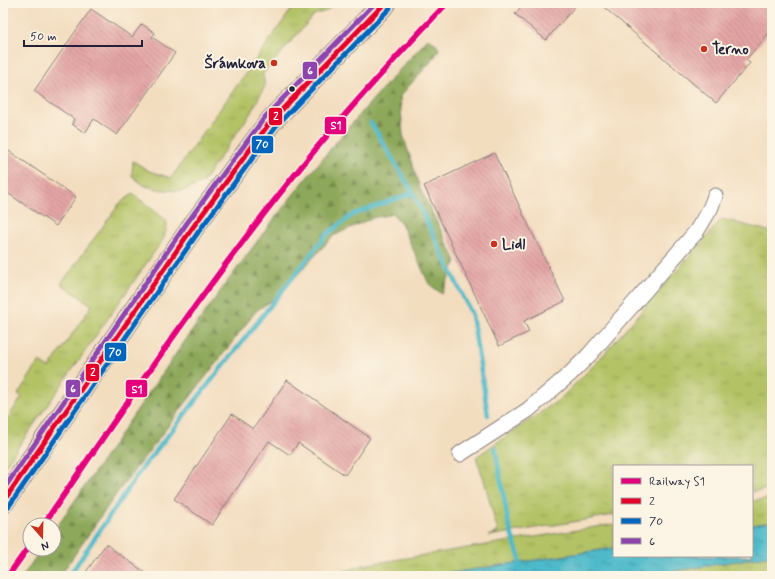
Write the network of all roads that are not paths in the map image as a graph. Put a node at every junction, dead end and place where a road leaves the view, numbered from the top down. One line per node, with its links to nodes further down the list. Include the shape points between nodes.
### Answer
1 (385, 3): 4 (main road, via 271,121 193,226)
2 (715, 196): 3 (street, via 708,214 696,232 589,355 528,410)
3 (460, 454)
4 (3, 502)

